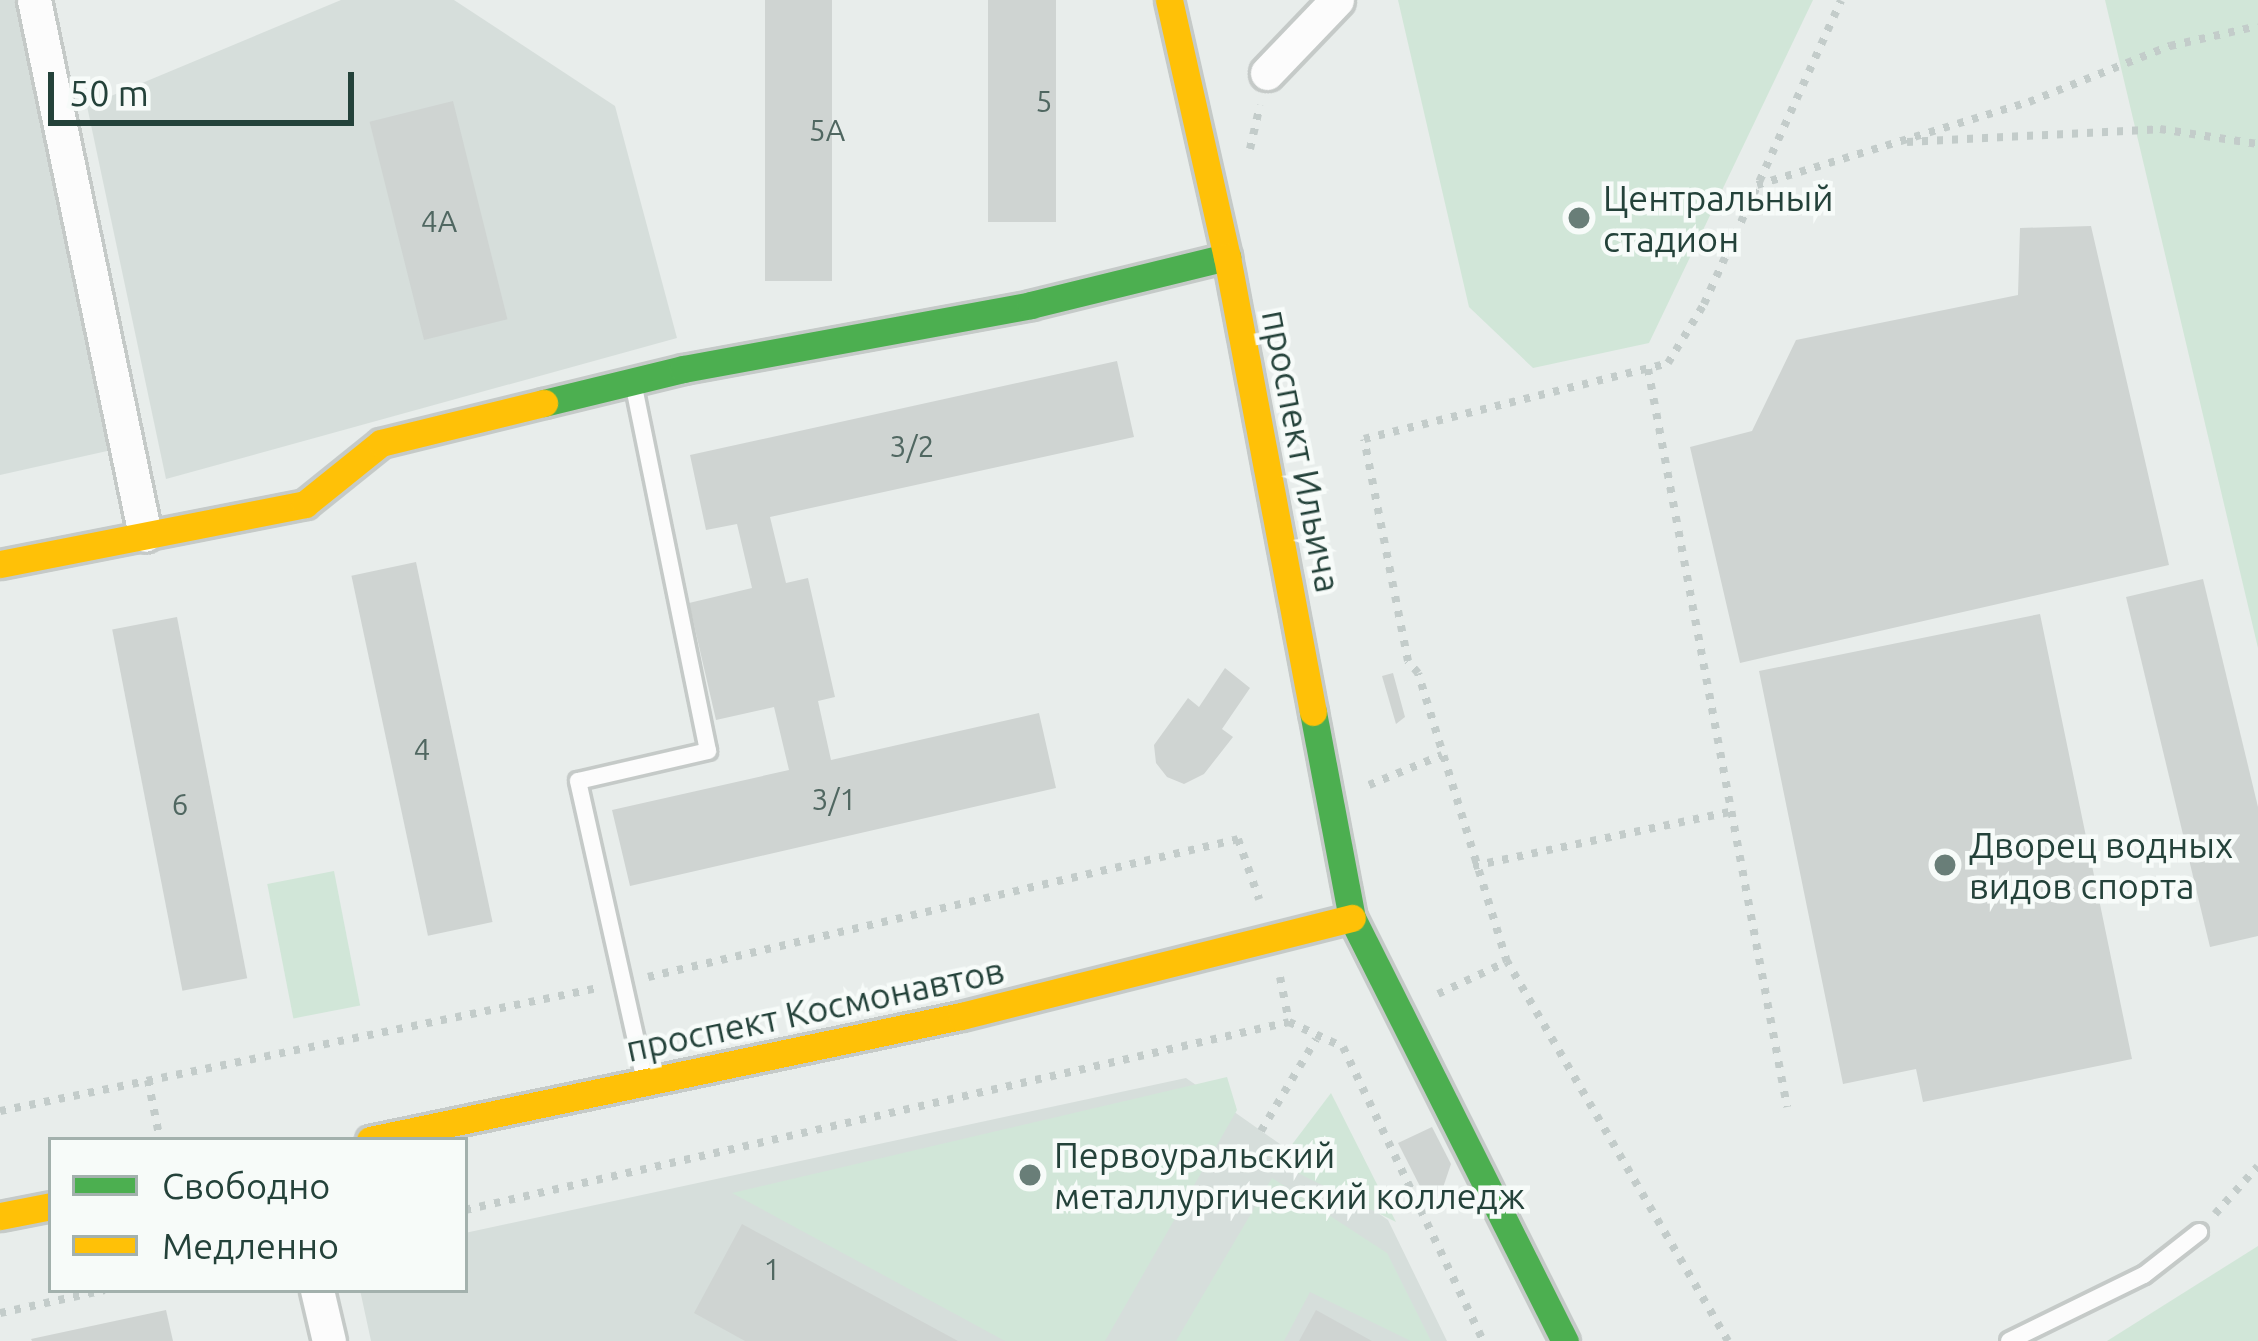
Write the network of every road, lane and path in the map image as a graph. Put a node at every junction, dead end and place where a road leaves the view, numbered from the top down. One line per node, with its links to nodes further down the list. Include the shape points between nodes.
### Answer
1 (34, 0): 13 (street)
2 (1169, 0): 10 (main road, проспект Ильича)
3 (1337, 0): 6 (street)
4 (1841, 0): 9 (path)
5 (2258, 26): 7 (path, via 2170,46 2029,102)
6 (1267, 74)
7 (1894, 143): 8 (path, via 2160,129); 9 (path)
8 (2258, 144)
9 (1757, 185): 11 (path, via 1705,304 1668,363)
10 (1227, 256): 12 (main road, via 1030,305); 18 (main road, проспект Ильича)
11 (1648, 369): 15 (path); 17 (path, via 1364,439 1408,661)
12 (633, 381): 13 (main road, via 381,443 304,504); 22 (lane, via 708,751 578,781)
13 (145, 536): 14 (main road)
14 (0, 563)
15 (1735, 811): 17 (path); 23 (path)
16 (1238, 839): 19 (path)
17 (1473, 866): 38 (path, via 1507,962)
18 (1352, 917): 19 (main road); 37 (main road, проспект Ильича)
19 (1273, 939): 22 (main road, проспект Космонавтов)
20 (1316, 1039): 24 (path); 29 (path, via 1289,1022); 36 (path, via 1343,1047)
21 (148, 1080): 25 (path)
22 (645, 1083): 26 (main road, проспект Космонавтов)
23 (1787, 1107)
24 (1261, 1130)
25 (159, 1137)
26 (384, 1137)
27 (2258, 1166): 31 (path)
28 (48, 1207): 30 (main road)
29 (468, 1209)
30 (0, 1216)
31 (2199, 1232): 39 (lane, via 2144,1274)
32 (91, 1293): 34 (path)
33 (318, 1293): 35 (street)
34 (0, 1313)
35 (329, 1341)
36 (1484, 1341)
37 (1565, 1341)
38 (1728, 1341)
39 (2009, 1341)

